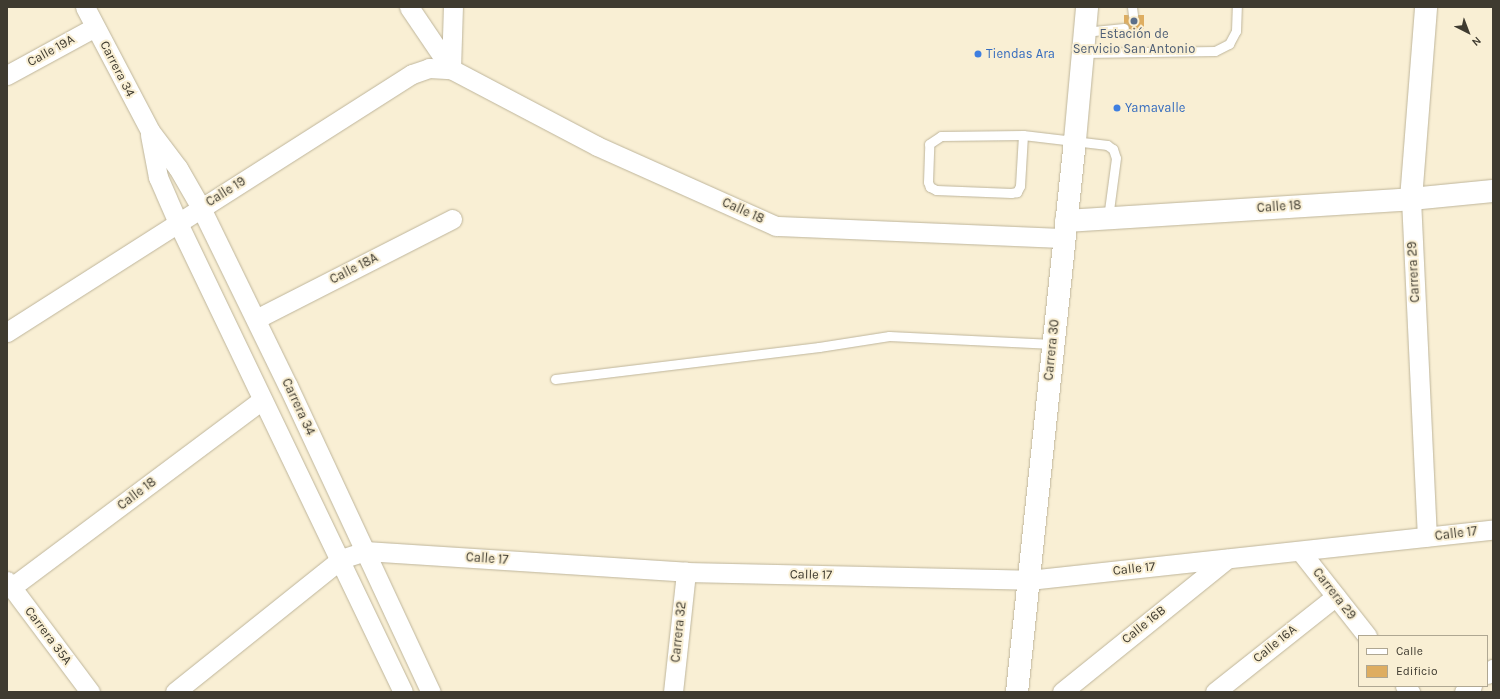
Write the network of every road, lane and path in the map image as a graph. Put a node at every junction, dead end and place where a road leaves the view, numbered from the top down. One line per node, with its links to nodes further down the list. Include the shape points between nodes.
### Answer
1 (85, 7): 7 (street, Carrera 34)
2 (409, 7): 10 (street)
3 (453, 7): 10 (street)
4 (1087, 7): 9 (main road, Carrera 30)
5 (1237, 7): 9 (lane, via 1236,31 1229,44 1215,51)
6 (1426, 7): 16 (main road, Carrera 29)
7 (95, 27): 11 (street, Calle 19A); 12 (street, Carrera 34)
8 (1124, 28): 9 (lane)
9 (1083, 42): 14 (main road, Carrera 30)
10 (451, 69): 17 (street, Calle 19, via 429,68 412,74); 21 (street, Calle 18, via 597,146 776,226)
11 (7, 75)
12 (150, 132): 17 (street, Carrera 34, via 178,168); 20 (street, Carrera 34, via 158,177)
13 (1023, 135): 13 (lane, via 942,136 934,139 929,144 930,187 936,190 1017,192 1020,186); 14 (lane)
14 (1075, 140): 18 (lane, via 1107,145 1113,149 1116,158); 21 (main road, Carrera 30)
15 (1493, 191): 16 (main road, Calle 18)
16 (1411, 199): 18 (main road, Calle 18); 28 (street, Carrera 29)
17 (201, 208): 20 (street, Calle 19); 22 (street, Carrera 34)
18 (1108, 218): 21 (main road, Calle 18)
19 (452, 219): 22 (street, Calle 18A)
20 (178, 222): 23 (street, Calle 19); 26 (street, Carrera 34)
21 (1065, 229): 24 (main road, Carrera 30)
22 (256, 319): 29 (street, Carrera 34)
23 (9, 326)
24 (1053, 344): 25 (lane, via 889,336); 34 (main road, Carrera 30)
25 (555, 379)
26 (262, 400): 31 (street, Carrera 34); 35 (street, Calle 18)
27 (1493, 530): 28 (street, Calle 17)
28 (1427, 537): 30 (street, Calle 17)
29 (365, 551): 31 (street, Calle 17); 33 (street, Calle 17); 41 (street, Carrera 34)
30 (1301, 552): 32 (street, Calle 17); 36 (street, Carrera 29)
31 (341, 559): 39 (street, Calle 17); 40 (street, Carrera 34)
32 (1227, 559): 34 (street, Calle 17); 44 (street, Calle 16B)
33 (686, 572): 34 (street, Calle 17); 42 (street, Carrera 32)
34 (1028, 580): 43 (main road, Carrera 30)
35 (10, 584): 38 (street, Carrera 35A)
36 (1336, 596): 37 (street, Carrera 29); 45 (street, Calle 16A)
37 (1366, 635)
38 (90, 692)
39 (175, 692)
40 (403, 692)
41 (431, 692)
42 (673, 692)
43 (1017, 692)
44 (1062, 692)
45 (1215, 692)

